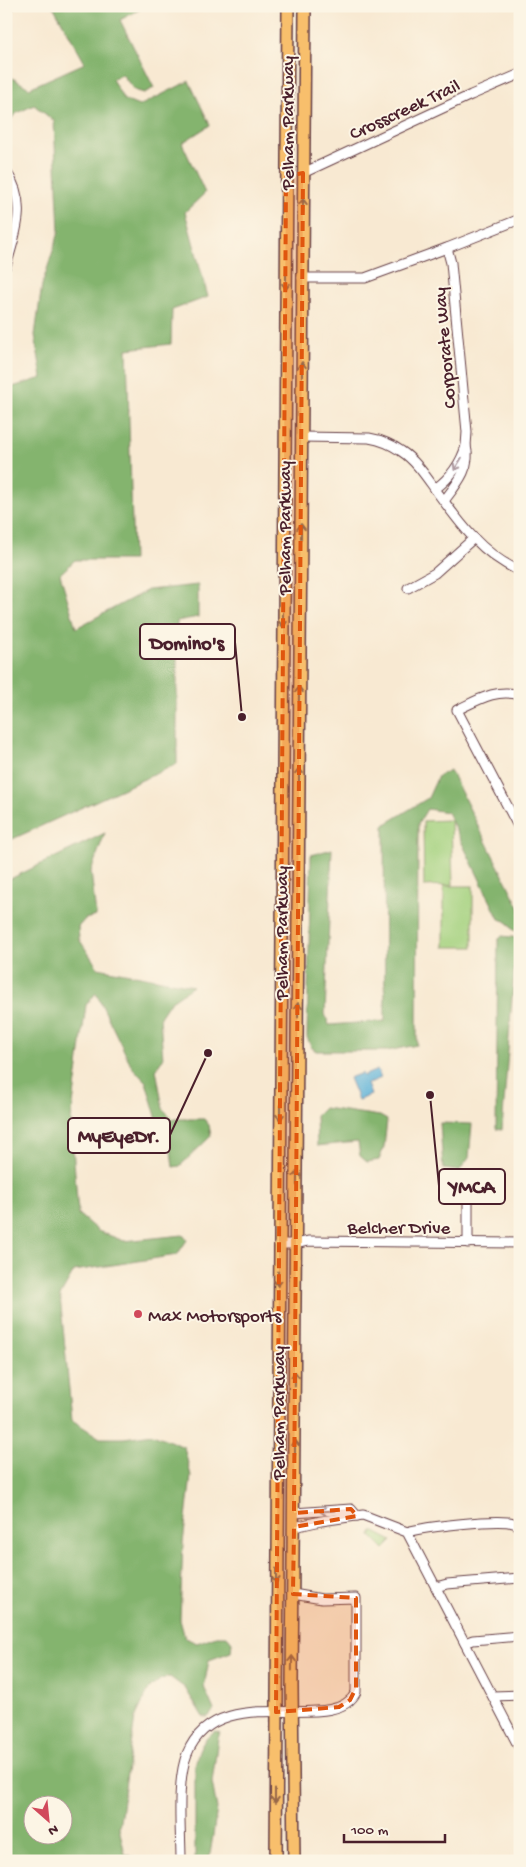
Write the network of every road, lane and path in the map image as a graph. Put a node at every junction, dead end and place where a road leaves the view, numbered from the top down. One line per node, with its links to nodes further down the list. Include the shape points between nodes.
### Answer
1 (288, 6): 6 (main road, Pelham Parkway)
2 (305, 6): 5 (main road, Pelham Parkway)
3 (520, 74): 5 (street, Crosscreek Trail)
4 (6, 170): 11 (street, via 17,190 20,209)
5 (303, 173): 6 (main road); 10 (main road, Pelham Parkway, one-way to 5)
6 (286, 176): 9 (main road, Pelham Parkway)
7 (520, 219): 8 (street)
8 (447, 248): 12 (street, via 365,278); 15 (street, Corporate Way, via 451,262)
9 (286, 263): 10 (main road); 13 (main road, Pelham Parkway, one-way to 13)
10 (302, 265): 12 (main road, Pelham Parkway)
11 (6, 266)
12 (302, 278): 14 (main road, Pelham Parkway, one-way to 12)
13 (284, 437): 14 (main road); 17 (main road, Pelham Parkway)
14 (301, 437): 16 (main road, Pelham Parkway); 18 (street, via 380,440 405,454)
15 (466, 446): 18 (street, Corporate Way, one-way to 18, via 456,469); 19 (street, Corporate Way, via 468,458 465,469)
16 (301, 479): 17 (main road); 23 (main road, Pelham Parkway, one-way to 16)
17 (284, 480): 24 (main road, Pelham Parkway, one-way to 24)
18 (435, 489): 19 (street)
19 (444, 502): 20 (street)
20 (474, 538): 21 (street, via 493,556); 22 (street, via 435,573)
21 (520, 571)
22 (408, 588)
23 (300, 650): 24 (main road); 27 (main road, Pelham Parkway, one-way to 23)
24 (283, 651): 26 (main road, Pelham Parkway)
25 (520, 694): 28 (street, via 495,693 457,710)
26 (282, 743): 27 (main road); 29 (main road, Pelham Parkway)
27 (299, 743): 30 (main road, Pelham Parkway, one-way to 27)
28 (520, 830)
29 (282, 843): 30 (main road); 32 (main road, Pelham Parkway)
30 (298, 843): 31 (main road, Pelham Parkway, one-way to 30)
31 (297, 1059): 32 (main road); 35 (main road, Pelham Parkway, one-way to 31)
32 (280, 1065): 34 (main road, Pelham Parkway, one-way to 34)
33 (468, 1186): 36 (street)
34 (279, 1205): 35 (main road); 38 (main road, Pelham Parkway)
35 (296, 1206): 39 (main road, Pelham Parkway)
36 (468, 1243): 37 (street, Belcher Drive); 39 (street, Belcher Drive)
37 (520, 1243)
38 (279, 1244): 39 (street, Belcher Drive); 40 (main road, Pelham Parkway, one-way to 40)
39 (296, 1244): 41 (main road, Pelham Parkway)
40 (278, 1298): 41 (main road); 42 (main road, Pelham Parkway)
41 (295, 1299): 43 (main road, Pelham Parkway)
42 (278, 1348): 43 (main road); 46 (main road, Pelham Parkway)
43 (295, 1348): 44 (main road, Pelham Parkway, one-way to 43)
44 (294, 1513): 45 (street, one-way to 44, via 351,1510); 47 (main road, Pelham Parkway)
45 (357, 1516): 47 (street); 49 (street, via 363,1515)
46 (278, 1527): 47 (main road); 57 (main road, Pelham Parkway, one-way to 57)
47 (294, 1527): 52 (main road, Pelham Parkway)
48 (520, 1527): 49 (street, via 513,1522 499,1522)
49 (407, 1532): 51 (street)
50 (520, 1578): 51 (street)
51 (436, 1587): 54 (street)
52 (293, 1594): 58 (main road, Pelham Parkway, one-way to 52); 58 (street, via 322,1599 356,1598 356,1688 350,1700 340,1707)
53 (520, 1636): 54 (street)
54 (465, 1643): 56 (street)
55 (520, 1695): 56 (street)
56 (493, 1696): 59 (street)
57 (276, 1712): 58 (street); 60 (street, via 246,1712 225,1718 205,1729 192,1745 182,1777); 61 (main road, Pelham Parkway, one-way to 61)
58 (292, 1712): 62 (main road, Pelham Parkway)
59 (520, 1749)
60 (181, 1861)
61 (276, 1861)
62 (294, 1861)

